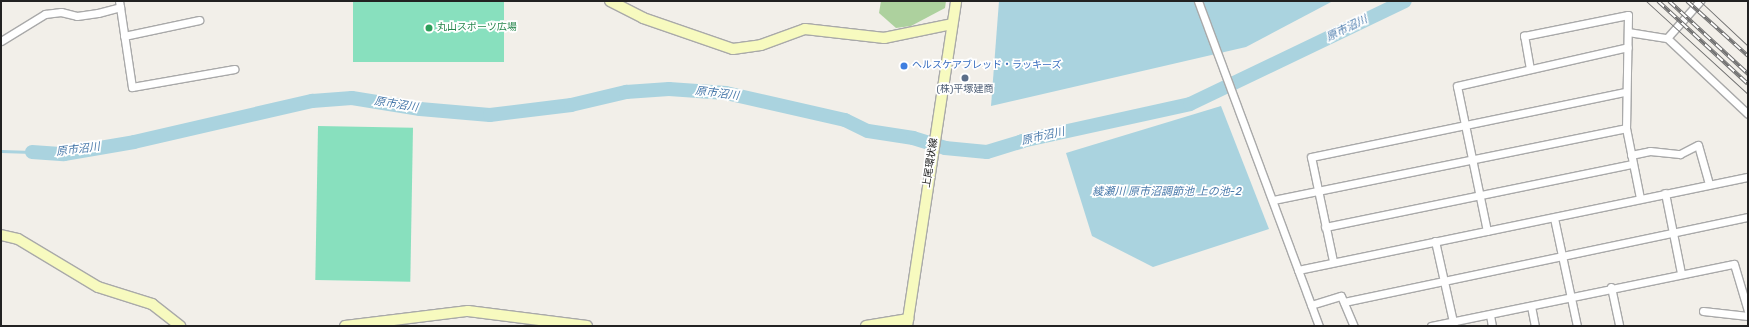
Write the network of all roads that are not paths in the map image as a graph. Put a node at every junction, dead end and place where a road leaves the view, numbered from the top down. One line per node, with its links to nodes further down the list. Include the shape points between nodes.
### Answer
1 (610, 1): 7 (street, via 643,18 733,49 761,45 805,28 884,38)
2 (956, 1): 7 (street, 上尾環状線)
3 (1198, 1): 28 (street)
4 (1700, 1): 10 (street)
5 (120, 4): 9 (street); 11 (street, via 76,16 61,12 45,14)
6 (199, 20): 9 (street)
7 (952, 24): 50 (street, 上尾環状線)
8 (1628, 32): 10 (street); 12 (street); 14 (street, via 1628,15 1524,36)
9 (124, 36): 13 (street, via 132,87)
10 (1667, 38): 16 (street)
11 (1, 41)
12 (1628, 47): 14 (street); 15 (street)
13 (234, 69)
14 (1530, 69): 17 (street, via 1457,86)
15 (1625, 92): 17 (street); 18 (street)
16 (1748, 114)
17 (1465, 124): 20 (street); 24 (street, via 1311,157)
18 (1626, 128): 19 (street); 20 (street)
19 (1631, 155): 21 (street); 23 (street, via 1650,150 1680,154 1698,145)
20 (1472, 160): 24 (street); 26 (street)
21 (1633, 164): 26 (street); 27 (street)
22 (1748, 177): 23 (street)
23 (1709, 184): 25 (street)
24 (1317, 192): 28 (street); 31 (street)
25 (1665, 193): 27 (street); 33 (street)
26 (1480, 195): 31 (street); 32 (street)
27 (1640, 198): 30 (street)
28 (1272, 200): 38 (street)
29 (1748, 217): 33 (street)
30 (1554, 218): 32 (street); 36 (street)
31 (1325, 227): 37 (street)
32 (1487, 231): 35 (street)
33 (1675, 233): 36 (street); 39 (street)
34 (1, 235): 53 (street, via 18,239 88,282 152,304)
35 (1435, 242): 37 (street); 40 (street)
36 (1563, 256): 40 (street); 42 (street)
37 (1333, 261): 38 (street)
38 (1298, 270): 44 (street)
39 (1681, 273): 41 (street); 47 (street, via 1734,264)
40 (1444, 281): 43 (street); 52 (street)
41 (1611, 287): 42 (street); 63 (street)
42 (1572, 296): 45 (street); 62 (street)
43 (1344, 302): 44 (street, via 1341,296); 58 (street)
44 (1311, 305): 57 (street)
45 (1531, 306): 48 (street); 61 (street)
46 (1703, 311): 49 (street)
47 (1748, 311)
48 (1490, 315): 52 (street); 60 (street)
49 (1748, 316)
50 (908, 322): 56 (street)
51 (539, 323): 54 (street, via 506,314 443,312); 55 (street)
52 (1453, 324): 59 (street)
53 (180, 326)
54 (345, 326)
55 (587, 326)
56 (866, 326)
57 (1319, 326)
58 (1354, 326)
59 (1431, 326)
60 (1492, 326)
61 (1535, 326)
62 (1578, 326)
63 (1618, 326)

